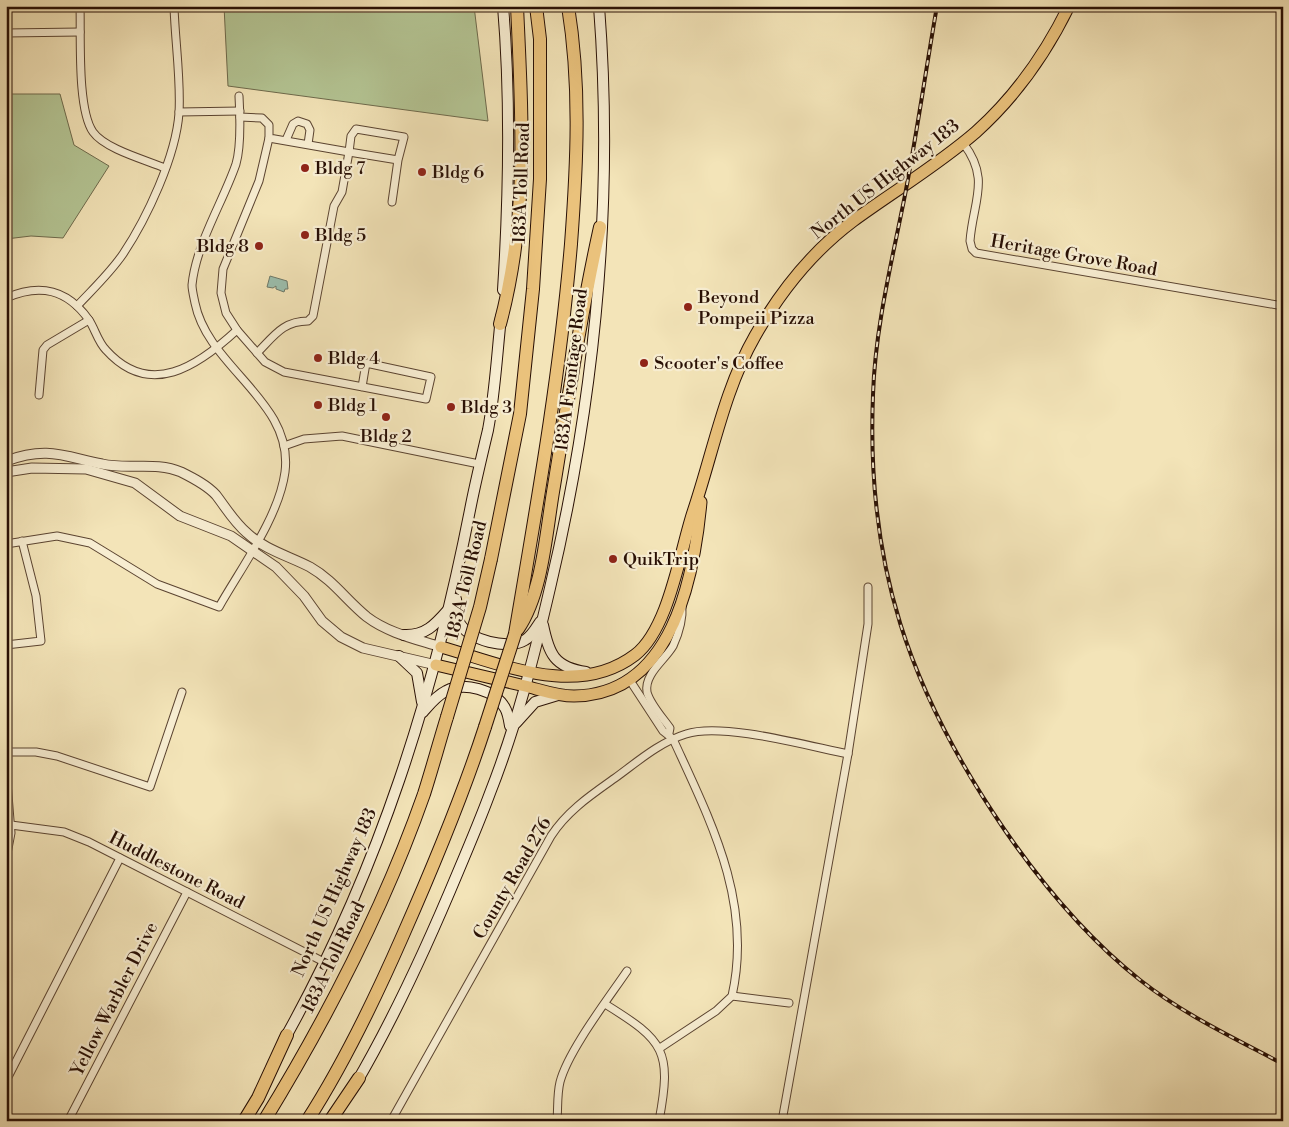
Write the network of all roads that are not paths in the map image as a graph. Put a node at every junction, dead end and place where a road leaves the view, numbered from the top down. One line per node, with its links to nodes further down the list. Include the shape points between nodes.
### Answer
1 (80, 6): 9 (street)
2 (174, 6): 12 (street)
3 (503, 6): 27 (main road, via 508,159)
4 (517, 6): 27 (highway, via 523,151 519,222 511,282)
5 (536, 6): 82 (highway, 183A Toll Road, bridge, via 540,39 540,179 533,289 520,414 480,607 424,794 374,913 300,1061)
6 (568, 6): 47 (highway, via 578,121 576,184 564,324)
7 (598, 6): 22 (main road, 183A Frontage Road, via 603,89)
8 (1069, 6): 16 (main road, North US Highway 183, via 1040,57 1014,92 987,122)
9 (80, 32): 10 (street); 20 (street, via 85,113 93,133 111,146)
10 (6, 33)
11 (239, 96): 13 (street)
12 (179, 112): 13 (street); 20 (street, via 174,146)
13 (240, 114): 14 (street, via 262,118 269,125); 29 (street, via 236,162 201,249 192,286 198,319)
14 (269, 138): 15 (street); 28 (street, via 259,181 223,269 220,293 226,313)
15 (286, 140): 17 (street); 17 (street, via 293,124 298,122 307,124 310,130)
16 (963, 142): 25 (street, Heritage Grove Road, via 979,170 970,241 976,253); 37 (main road, North US Highway 183, via 852,222 781,294 738,366)
17 (308, 144): 18 (street)
18 (349, 152): 19 (street); 19 (street, via 351,136 356,129 404,137); 30 (street, via 342,192 334,206 313,316 308,321 293,321 282,328)
19 (398, 160): 21 (street)
20 (165, 168): 24 (street, via 123,254)
21 (392, 202)
22 (600, 227): 46 (main road, 183A Frontage Road, via 600,260 586,404 564,528); 47 (highway, via 540,564 529,613)
23 (6, 298): 24 (street, via 23,290 46,290 60,294)
24 (77, 306): 26 (street)
25 (1283, 306)
26 (89, 320): 29 (street, via 105,349 127,369 152,376 179,372); 32 (street, via 43,350)
27 (500, 324): 35 (main road, via 488,430)
28 (237, 330): 29 (street); 30 (street)
29 (216, 349): 33 (street, via 264,405 278,426)
30 (258, 353): 31 (street, via 265,362 284,372)
31 (362, 387): 31 (street, via 426,399 431,377 366,363)
32 (39, 395)
33 (284, 446): 35 (street, via 304,439 342,436); 39 (street, via 285,471 281,488)
34 (6, 461): 39 (street, via 39,452 66,454 114,466 154,466 179,471 215,494 230,515)
35 (479, 464): 43 (main road)
36 (6, 472): 41 (street, via 63,467 125,479 180,516 231,536)
37 (703, 486): 44 (main road, via 696,540); 51 (main road, North US Highway 183, via 664,610)
38 (22, 541): 40 (street); 41 (street, via 57,536 90,544 157,584 219,607); 49 (street, via 36,596 41,641)
39 (257, 541): 41 (street); 48 (street, via 311,568 339,589 367,617)
40 (6, 544)
41 (252, 549): 52 (street, via 290,580 331,630 363,648)
42 (868, 587): 64 (street, via 868,624)
43 (455, 590): 45 (main road); 46 (main road, via 459,622 477,637 505,644 518,642 531,635)
44 (682, 603): 56 (main road, via 671,632 657,653); 62 (street, via 683,616 673,645 651,675 647,686 648,694 670,728)
45 (451, 607): 48 (main road, via 431,629); 50 (main road)
46 (543, 619): 54 (main road, 183A Frontage Road); 55 (main road, via 550,651 560,664 572,670)
47 (515, 634): 83 (highway, bridge, via 442,844 383,981)
48 (404, 635): 50 (street)
49 (6, 646)
50 (441, 647): 53 (main road, North US Highway 183); 54 (main road, North US Highway 183)
51 (639, 652): 55 (main road, North US Highway 183); 56 (main road)
52 (399, 656): 53 (street); 60 (main road, via 417,674)
53 (436, 665): 57 (main road); 60 (main road, North US Highway 183)
54 (529, 671): 55 (main road, North US Highway 183, via 560,677 584,677); 57 (main road, 183A Frontage Road)
55 (597, 673)
56 (629, 679): 59 (main road, via 593,693); 62 (street, via 663,731)
57 (524, 686): 59 (main road); 61 (main road, 183A Frontage Road)
58 (182, 692): 63 (street, via 150,787 57,756)
59 (561, 695): 61 (main road, via 545,697 530,706)
60 (422, 710): 61 (main road, via 437,696 460,686 480,690 496,698 508,714); 70 (main road, North US Highway 183, via 387,818)
61 (511, 730): 77 (main road, via 491,791 437,923)
62 (671, 736): 64 (street, County Road 276, via 717,730); 72 (street, via 717,834 725,861 739,941); 86 (street, County Road 276, via 561,820)
63 (6, 752)
64 (848, 754): 89 (street)
65 (6, 769): 66 (street)
66 (11, 825): 67 (street, Huddlestone Road, via 64,832); 68 (street)
67 (120, 858): 69 (street, Huddlestone Road); 78 (street)
68 (6, 859)
69 (187, 892): 70 (street, Huddlestone Road); 79 (street, Yellow Warbler Drive)
70 (324, 962): 75 (main road, North US Highway 183)
71 (627, 971): 74 (street)
72 (732, 996): 73 (street); 76 (street, via 716,1011)
73 (789, 1003)
74 (605, 1004): 76 (street, via 647,1032); 87 (street, via 563,1073)
75 (287, 1035): 80 (main road, North US Highway 183); 81 (highway)
76 (660, 1048): 88 (street, via 666,1084)
77 (359, 1078): 84 (highway); 85 (main road)
78 (6, 1081)
79 (68, 1121)
80 (237, 1121)
81 (244, 1121)
82 (264, 1121)
83 (307, 1121)
84 (330, 1121)
85 (334, 1121)
86 (391, 1121)
87 (557, 1121)
88 (660, 1121)
89 (782, 1121)

